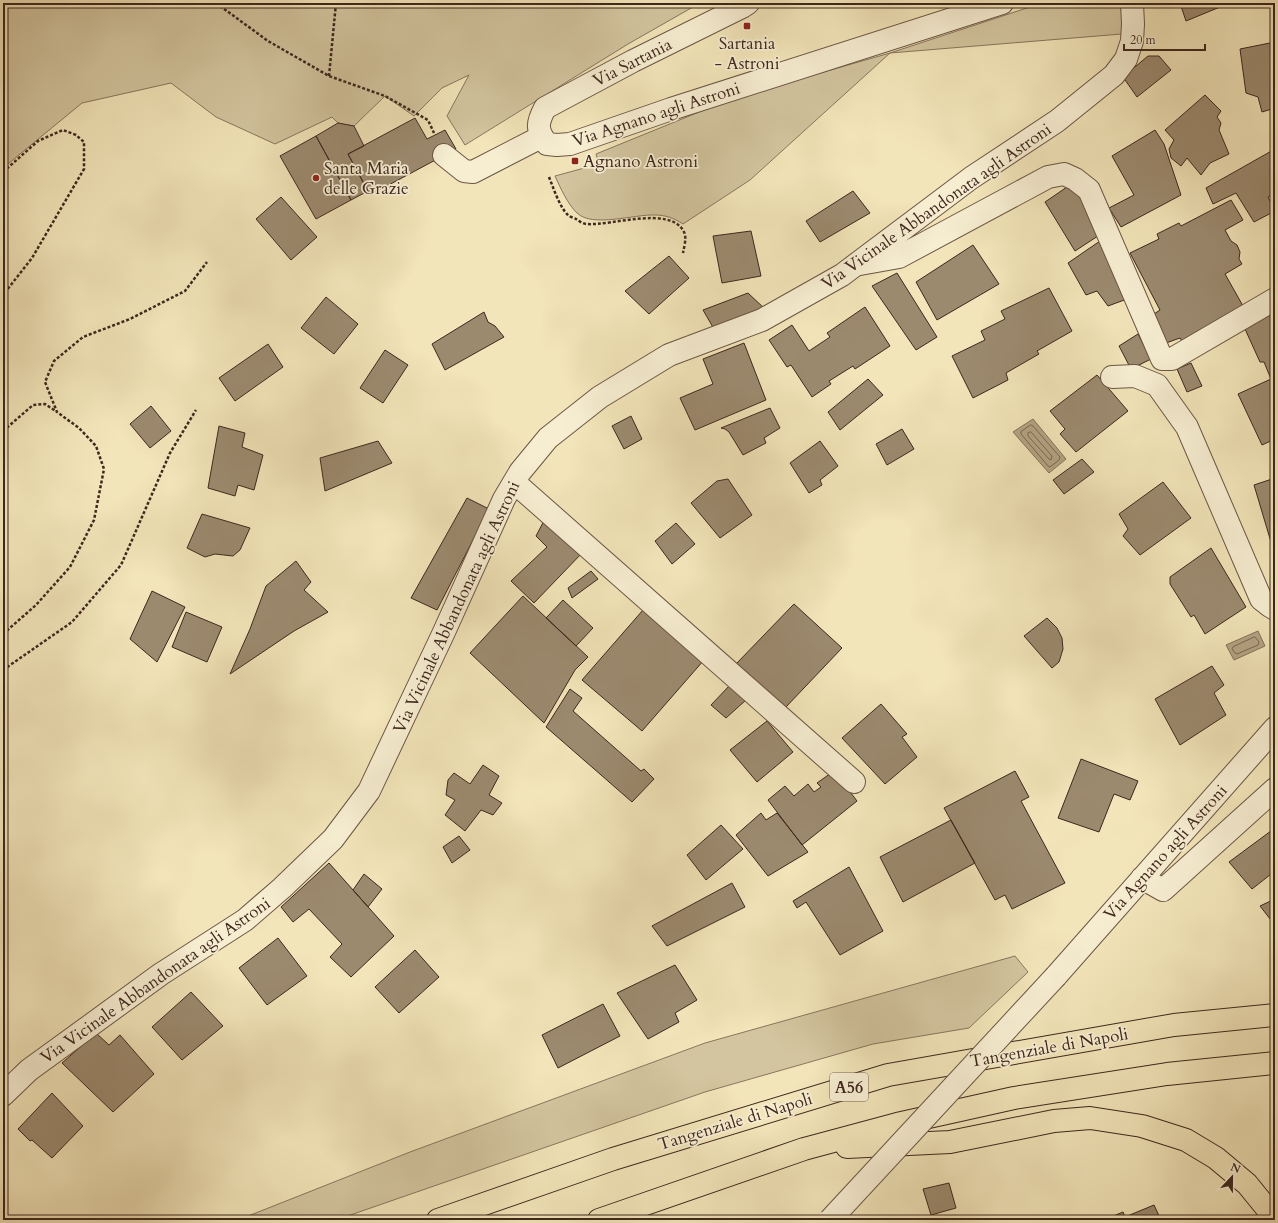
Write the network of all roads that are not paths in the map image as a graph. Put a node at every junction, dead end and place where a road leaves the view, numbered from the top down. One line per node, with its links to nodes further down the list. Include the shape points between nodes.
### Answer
1 (748, 3): 4 (street, Via Sartania, via 545,108 539,119)
2 (1002, 3): 4 (street, Via Agnano agli Astroni, via 570,144 547,144)
3 (1132, 3): 6 (street, Via Vicinale Abbandonata agli Astroni, via 1132,41 1126,59 1114,75 1057,121 971,178)
4 (541, 137): 5 (street, via 473,172 464,171)
5 (444, 155)
6 (856, 265): 7 (street, via 899,258 1048,177 1064,174 1089,190 1162,359 1172,359); 9 (street, Via Vicinale Abbandonata agli Astroni, via 842,276 762,320 669,354 600,397 548,438)
7 (1275, 299)
8 (1112, 377): 10 (street, via 1135,376 1157,385 1187,426 1261,599)
9 (514, 482): 12 (street); 17 (street, Via Vicinale Abbandonata agli Astroni, via 369,791 333,839 245,920 161,974 29,1070)
10 (1275, 609)
11 (1275, 728): 14 (street, Via Agnano agli Astroni)
12 (854, 782)
13 (1275, 789): 14 (street, via 1163,890)
14 (1142, 878): 21 (street, Via Agnano agli Astroni, bridge, via 1056,976)
15 (1275, 1015): 19 (highway, Tangenziale di Napoli / A56, via 1174,1025 888,1075 612,1158)
16 (1275, 1063): 18 (highway, via 1167,1074 1014,1098 897,1124)
17 (3, 1095)
18 (804, 1149): 20 (highway); 22 (highway, via 950,1142 1054,1121 1090,1118 1142,1126 1186,1140 1216,1158 1247,1184)
19 (438, 1220)
20 (599, 1220)
21 (830, 1220)
22 (1274, 1220)

